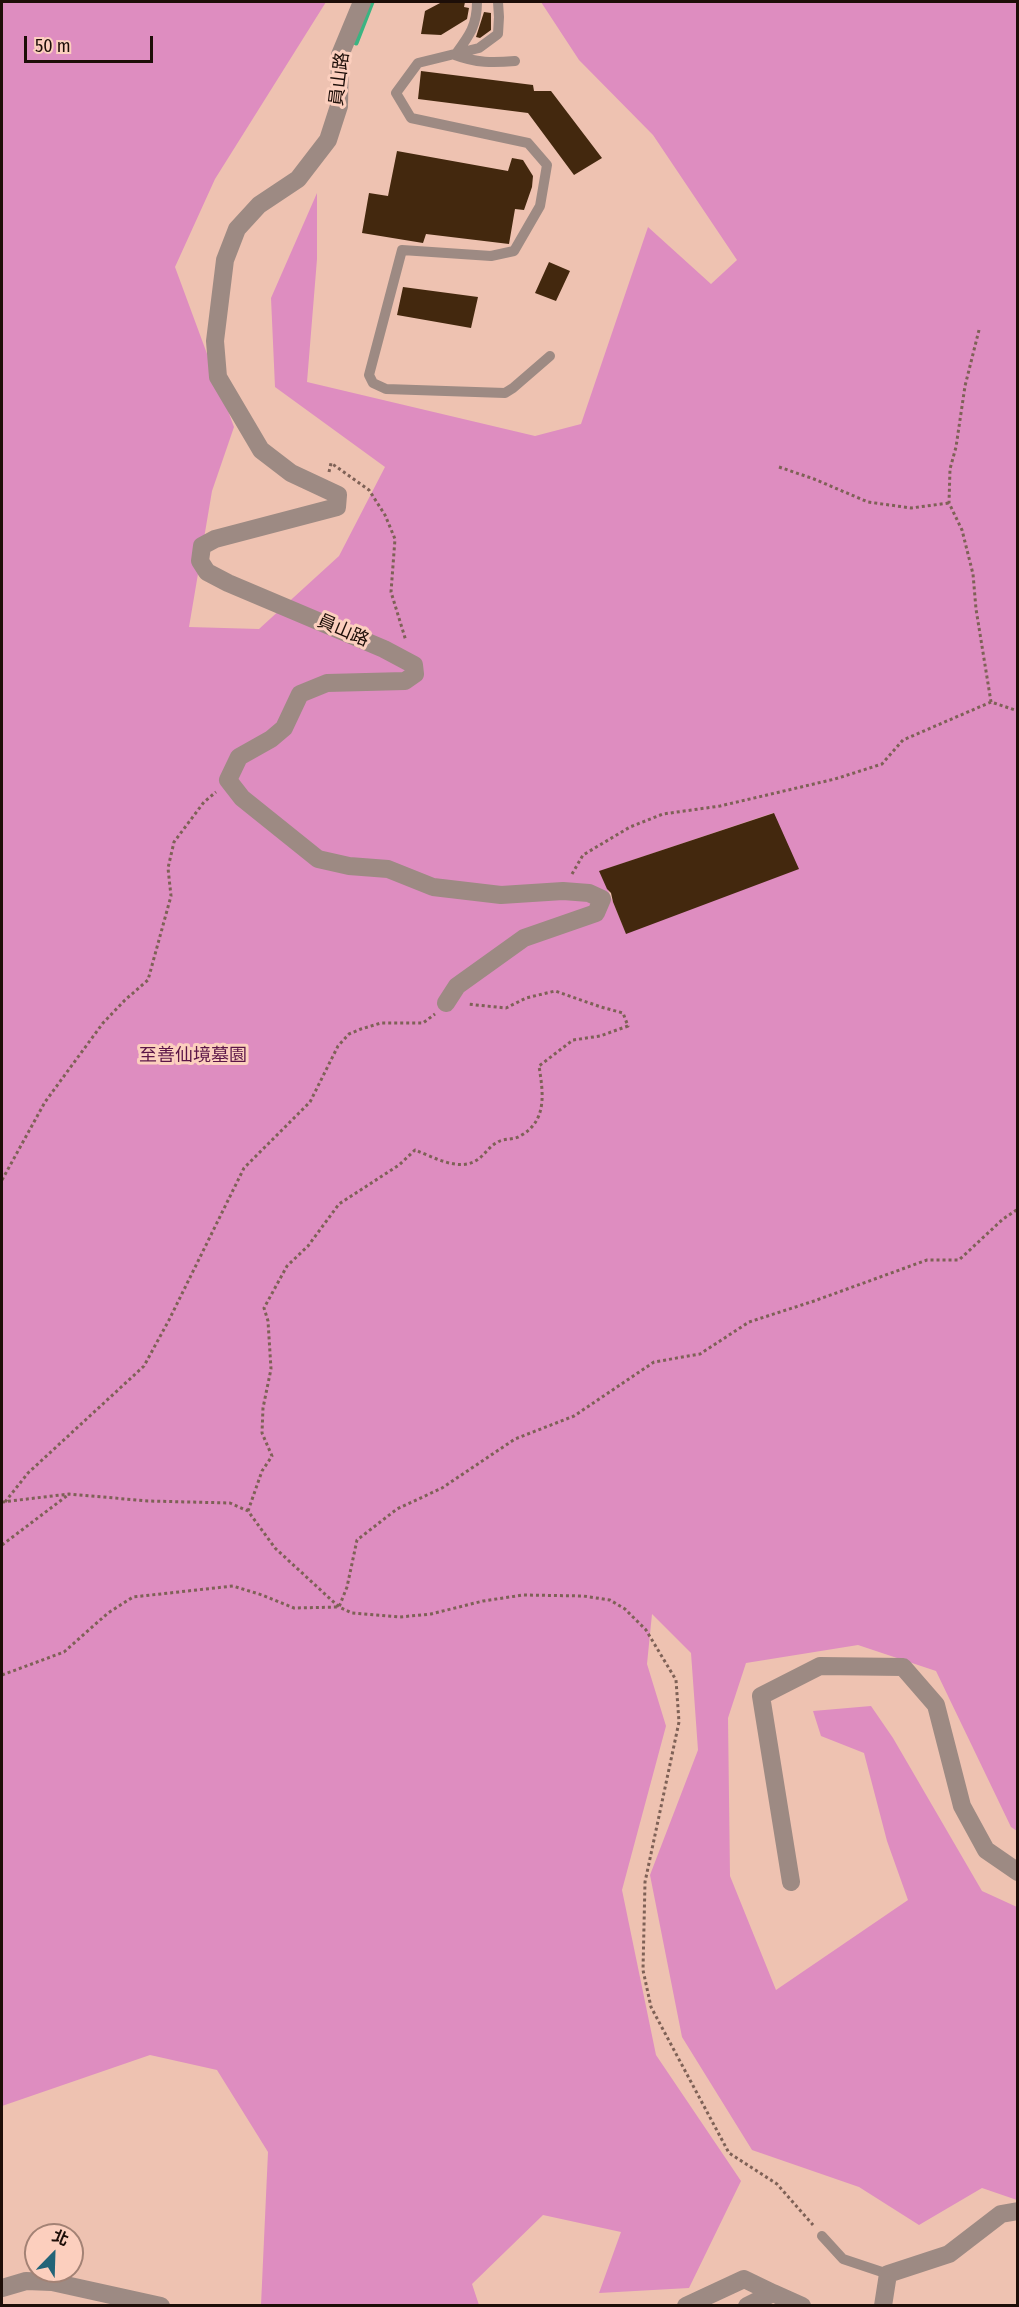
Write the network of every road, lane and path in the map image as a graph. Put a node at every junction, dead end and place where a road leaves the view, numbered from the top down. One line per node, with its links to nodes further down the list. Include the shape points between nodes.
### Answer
1 (362, 2): 9 (street, 員山路, via 340,56 339,106 328,140 298,179 259,205 237,229 225,260 214,341 218,377 261,450 291,472)
2 (477, 2): 4 (lane, via 471,33)
3 (498, 2): 4 (lane, via 498,34 479,48)
4 (455, 55): 5 (lane, via 491,63); 7 (lane, via 418,63 396,93 411,118 528,143 547,165 540,206 514,251 490,256 402,250 369,375 373,383 386,389 505,393)
5 (515, 61)
6 (979, 330): 10 (path, via 950,469)
7 (550, 356)
8 (779, 467): 10 (path, via 868,502 911,508)
9 (324, 488): 11 (path, via 331,463 369,490 385,515 395,539 391,592); 11 (street, 員山路, via 338,495 337,507 215,539 202,546 200,561 207,572 228,583)
10 (949, 503): 12 (path, via 962,530 973,574)
11 (414, 665): 14 (street, via 415,674 405,681 327,683 300,694 284,728 238,757)
12 (991, 702): 13 (path); 15 (path, via 903,740 882,764 720,806 663,814 630,827 583,855)
13 (1017, 711)
14 (228, 780): 15 (street, via 242,798 318,859 388,869 433,886 501,895); 17 (path, via 204,802 174,842 168,868 171,896 148,980 104,1023 45,1102)
15 (562, 891): 16 (street, via 589,893 602,899 596,913 524,938 457,986)
16 (446, 1003): 20 (path, via 423,1023 381,1023 350,1034 338,1046 310,1102 244,1168 144,1366 28,1473); 21 (path, via 506,1008 526,998 555,992 623,1013 628,1026 573,1040 539,1066 542,1111 519,1137 501,1140 489,1146 478,1160 461,1165 416,1150 339,1204 308,1246 286,1266 264,1308 270,1369 262,1433 272,1456 262,1471)
17 (2, 1180)
18 (1017, 1209): 23 (path, via 959,1260 927,1260 749,1322 700,1354 654,1362 574,1416 516,1438 442,1488 397,1509 357,1540)
19 (69, 1494): 20 (path); 21 (path, via 230,1503); 22 (path)
20 (3, 1502)
21 (248, 1511): 23 (path, via 275,1548)
22 (2, 1545)
23 (339, 1607): 24 (path, via 294,1608 233,1586 133,1597 108,1613 64,1652); 28 (path, via 352,1613 400,1617 524,1595 583,1596 610,1600 646,1630 676,1680 679,1722 645,1882 643,1970 651,2007 729,2153 777,2184)
24 (2, 1675)
25 (1017, 1872): 26 (street, via 986,1850 962,1806 936,1705 903,1667 820,1666 761,1696)
26 (791, 1882)
27 (1017, 2211): 29 (street, via 1001,2214 949,2254)
28 (822, 2236): 29 (lane, via 843,2259)
29 (888, 2274): 36 (street)
30 (2, 2288): 32 (street, via 26,2280 52,2282)
31 (773, 2293): 33 (street, via 744,2279); 34 (street); 35 (street)
32 (161, 2306)
33 (686, 2306)
34 (747, 2306)
35 (802, 2306)
36 (883, 2306)

